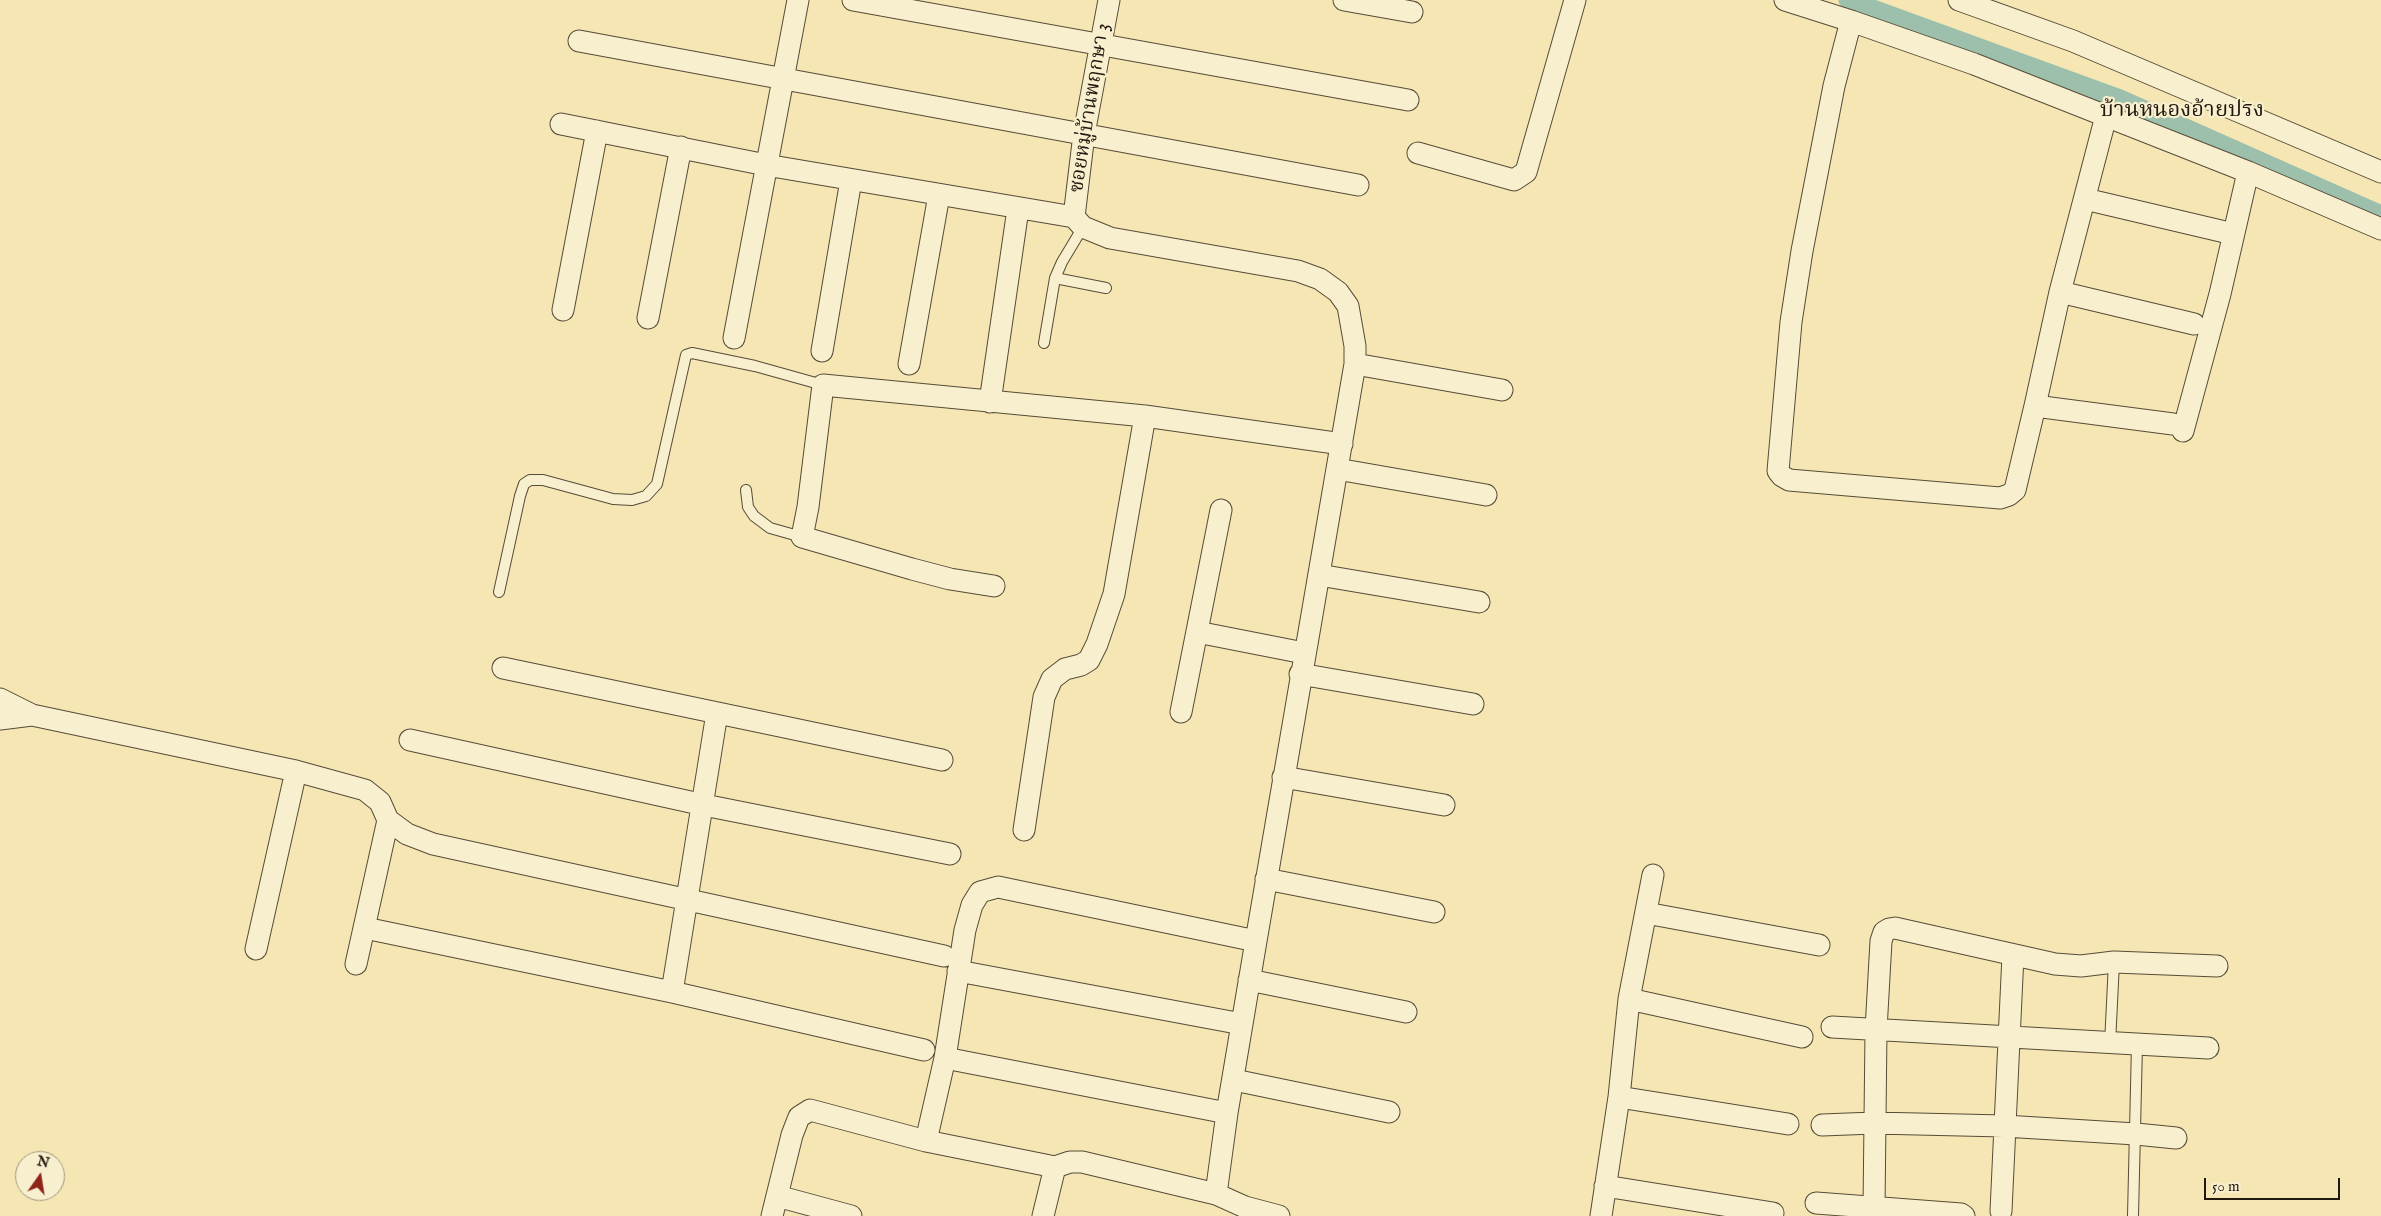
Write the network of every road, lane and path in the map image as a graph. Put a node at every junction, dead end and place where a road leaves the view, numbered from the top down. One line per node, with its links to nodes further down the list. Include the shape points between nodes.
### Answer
1 (798, 0): 13 (street)
2 (853, 0): 12 (street)
3 (1109, 0): 12 (street, ซอยหมู่บ้านพฤกษา 3)
4 (1344, 0): 8 (street)
5 (1575, 0): 20 (street, via 1526,172 1514,180)
6 (1785, 0): 10 (street)
7 (1959, 0): 23 (street, via 2073,41)
8 (1381, 3): 9 (street)
9 (1412, 12)
10 (1851, 21): 15 (street, via 1974,64); 46 (street, via 1834,86 1802,250 1791,322 1778,471 1789,480 2000,498 2015,490)
11 (579, 40): 13 (street)
12 (1100, 44): 14 (street); 18 (street, ซอยหมู่บ้านพฤกษา 3)
13 (783, 77): 18 (street); 21 (street)
14 (1408, 100)
15 (2106, 116): 22 (street); 27 (street)
16 (561, 124): 17 (street)
17 (597, 130): 19 (street); 35 (street)
18 (1084, 134): 25 (street); 29 (street, ซอยหมู่บ้านพฤกษา 3)
19 (681, 146): 21 (street); 36 (street)
20 (1418, 153)
21 (766, 165): 24 (street); 38 (street)
22 (2248, 172): 30 (street); 46 (street, via 2218,302 2178,428)
23 (2381, 172)
24 (851, 180): 26 (street); 40 (street)
25 (1358, 185)
26 (939, 195): 28 (street); 41 (street)
27 (2085, 200): 31 (street); 34 (street)
28 (1018, 209): 29 (street); 45 (street)
29 (1078, 222): 32 (lane); 42 (street, via 1110,238 1298,271 1320,279 1338,292 1348,306)
30 (2381, 229)
31 (2225, 232)
32 (1056, 278): 33 (lane); 39 (lane)
33 (1106, 288)
34 (2060, 292): 37 (street); 46 (street)
35 (562, 310)
36 (648, 318)
37 (2194, 324)
38 (734, 338)
39 (1044, 343)
40 (822, 350)
41 (909, 364)
42 (1355, 364): 44 (street); 48 (street)
43 (823, 385): 45 (street); 53 (street); 56 (lane, via 755,366 686,354 657,484 646,496 632,500 613,499 543,480 530,480 524,484)
44 (1502, 390)
45 (990, 402): 47 (street)
46 (2034, 406)
47 (1145, 416): 48 (street); 74 (street, via 1114,594 1089,660 1065,669 1052,679 1044,696)
48 (1342, 444): 49 (street)
49 (1337, 469): 51 (street); 54 (street)
50 (746, 490): 53 (lane, via 748,507 754,516 770,528)
51 (1486, 495)
52 (1220, 510): 58 (street)
53 (802, 537): 55 (street, via 921,572)
54 (1319, 575): 57 (street); 59 (street)
55 (994, 586)
56 (499, 592)
57 (1479, 602)
58 (1197, 632): 59 (street); 64 (street)
59 (1302, 664): 62 (street); 70 (street)
60 (503, 668): 63 (street)
61 (0, 699): 65 (street)
62 (1473, 704)
63 (717, 712): 68 (street); 71 (street)
64 (1181, 712)
65 (32, 715): 66 (street); 69 (street)
66 (0, 718)
67 (410, 740): 71 (street)
68 (942, 760)
69 (296, 771): 73 (street, via 365,790 380,802); 84 (street)
70 (1283, 777): 72 (street); 77 (street)
71 (704, 805): 75 (street); 78 (street)
72 (1444, 805)
73 (388, 820): 78 (street, via 407,834 433,844); 81 (street)
74 (1024, 830)
75 (950, 854)
76 (1653, 875): 80 (street)
77 (1266, 879): 79 (street); 82 (street)
78 (688, 900): 87 (street); 91 (street)
79 (1434, 912)
80 (1646, 913): 83 (street); 92 (street)
81 (365, 928): 88 (street); 91 (street)
82 (1256, 941): 87 (street, via 998,887 980,892); 90 (street)
83 (1820, 946)
84 (256, 949)
85 (2013, 955): 86 (street, via 2081,966); 96 (street, via 1889,928 1881,941); 98 (street)
86 (2114, 962): 89 (street); 99 (lane)
87 (951, 963): 94 (street); 103 (street)
88 (356, 964)
89 (2217, 966)
90 (1249, 980): 93 (street); 94 (street)
91 (672, 992): 102 (street)
92 (1629, 999): 97 (street); 105 (street)
93 (1406, 1012)
94 (1242, 1024): 104 (street)
95 (1832, 1028): 96 (street)
96 (1876, 1030): 98 (street); 108 (street)
97 (1802, 1037)
98 (2010, 1038): 99 (street); 111 (street)
99 (2110, 1044): 100 (street)
100 (2137, 1044): 101 (street); 112 (lane)
101 (2208, 1048)
102 (924, 1050)
103 (945, 1058): 107 (street); 114 (street)
104 (1234, 1080): 106 (street); 107 (street)
105 (1619, 1097): 109 (street); 116 (street)
106 (1389, 1112)
107 (1227, 1113): 117 (street)
108 (1874, 1123): 110 (street); 111 (street); 120 (street)
109 (1788, 1124)
110 (1822, 1125)
111 (2004, 1126): 112 (street); 122 (street)
112 (2136, 1134): 113 (street); 128 (lane)
113 (2176, 1138)
114 (926, 1141): 115 (street); 119 (street, via 810,1110 799,1117 795,1126)
115 (1055, 1167): 117 (street, via 1082,1162); 124 (street)
116 (1605, 1186): 121 (street); 126 (street)
117 (1216, 1194): 125 (street, via 1245,1207)
118 (1816, 1203): 120 (street)
119 (775, 1206): 123 (street)
120 (1874, 1209): 127 (street)
121 (1774, 1213)
122 (2001, 1214)
123 (852, 1216)
124 (1043, 1216)
125 (1279, 1216)
126 (1601, 1216)
127 (1964, 1216)
128 (2133, 1216)

